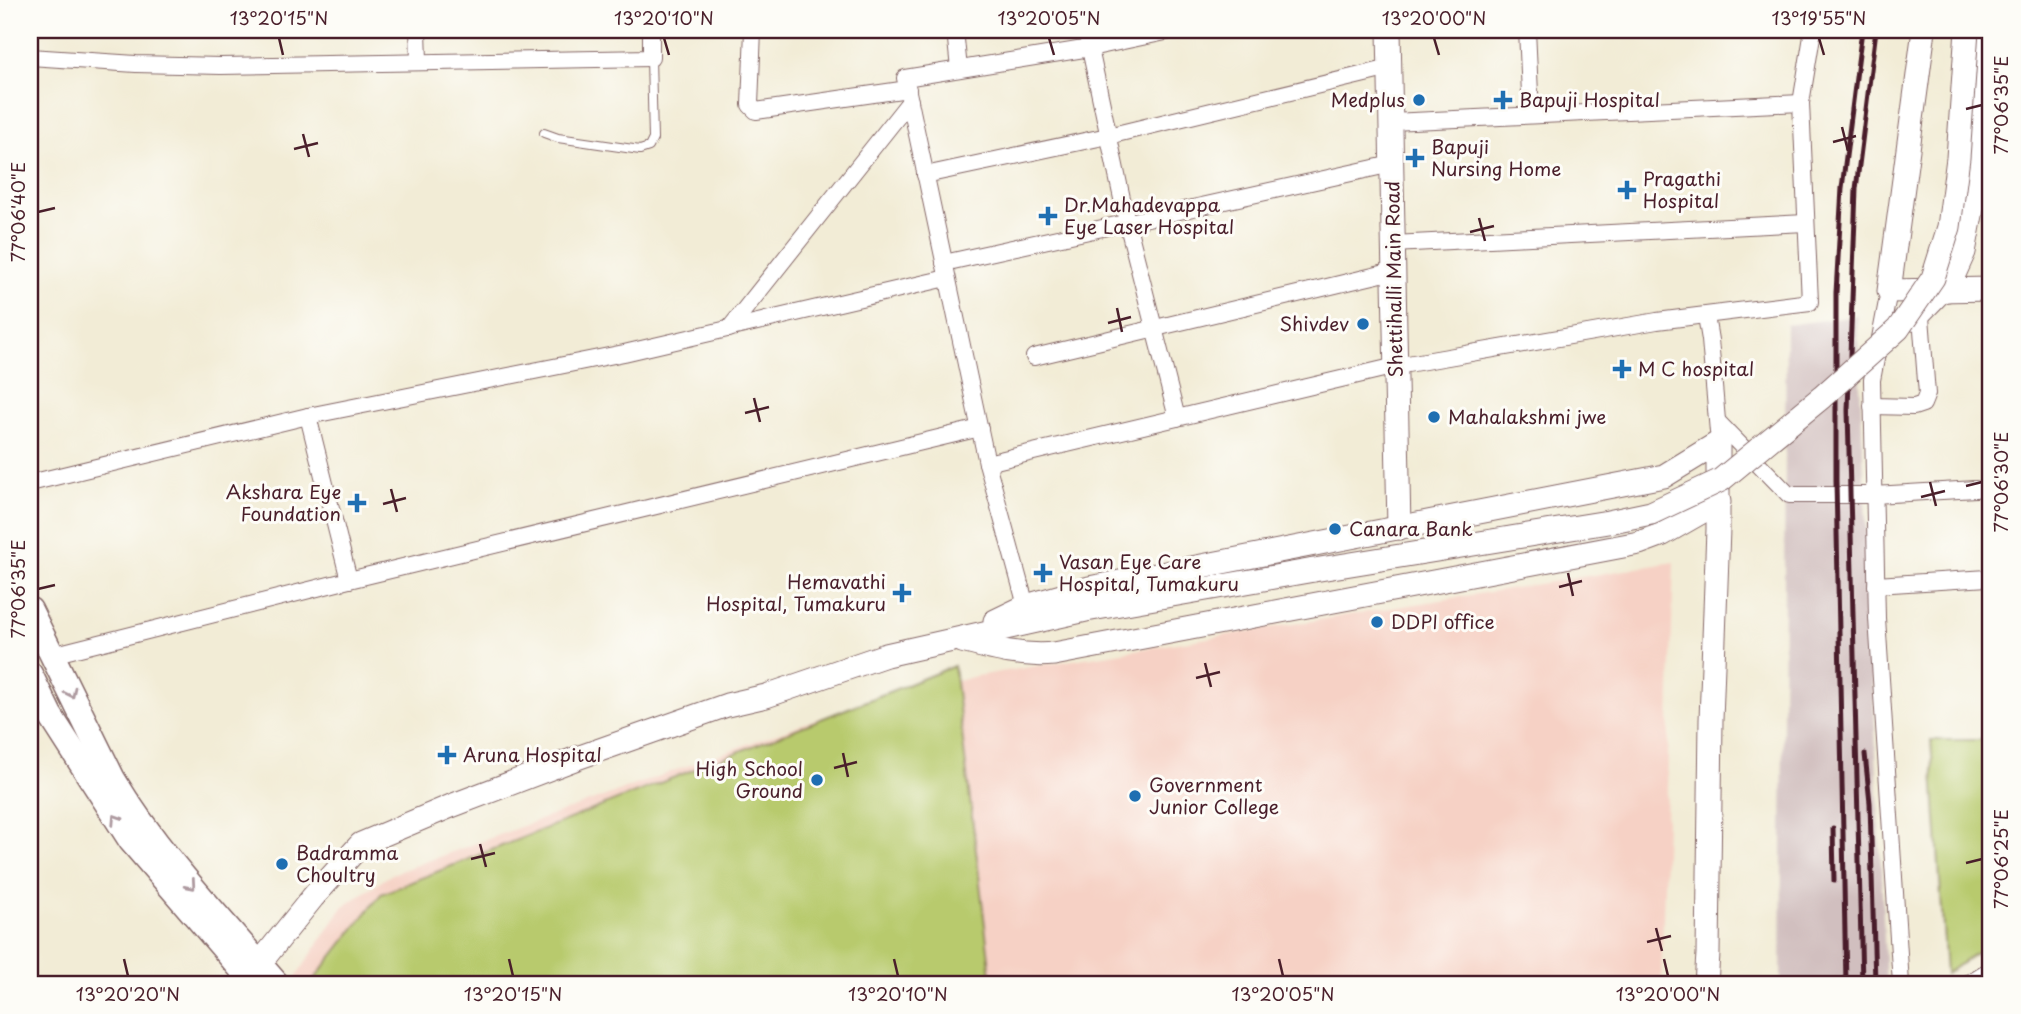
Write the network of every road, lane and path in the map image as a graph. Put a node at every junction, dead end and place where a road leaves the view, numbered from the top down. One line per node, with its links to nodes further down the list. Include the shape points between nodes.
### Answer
1 (418, 30): 16 (street)
2 (651, 30): 15 (street)
3 (753, 30): 19 (street, via 750,105 756,111)
4 (955, 30): 18 (street)
5 (1086, 30): 13 (street)
6 (1175, 30): 13 (street)
7 (1389, 30): 17 (street, Shettihalli Main Road)
8 (1527, 30): 21 (street)
9 (1813, 30): 20 (street)
10 (1924, 30): 34 (street)
11 (1966, 30): 57 (street, bridge, via 1949,227 1933,278 1898,328 1721,480 1651,513 1086,610)
12 (1989, 30): 33 (street, via 1975,194 1964,252)
13 (1090, 48): 18 (street); 24 (street)
14 (30, 57): 16 (street, via 196,66)
15 (652, 58): 16 (street); 23 (lane, via 653,139 649,147 640,150)
16 (419, 61)
17 (1390, 68): 22 (street, Shettihalli Main Road); 24 (street)
18 (960, 69): 19 (street, via 905,78)
19 (909, 95): 26 (street); 38 (street)
20 (1801, 103): 21 (street); 28 (street)
21 (1531, 115): 22 (street)
22 (1391, 122): 25 (street, Shettihalli Main Road)
23 (544, 133)
24 (1108, 136): 26 (street); 27 (street)
25 (1392, 164): 27 (street); 29 (street, Shettihalli Main Road)
26 (925, 175): 30 (street)
27 (1127, 222): 30 (street); 37 (street)
28 (1806, 223): 29 (street); 35 (street, via 1810,302)
29 (1394, 244): 31 (street, Shettihalli Main Road)
30 (945, 271): 38 (street); 45 (street)
31 (1394, 271): 37 (street); 41 (street, Shettihalli Main Road)
32 (1991, 289): 33 (street)
33 (1947, 290): 34 (street); 36 (street)
34 (1889, 291): 40 (street)
35 (1706, 316): 41 (street); 46 (street)
36 (1921, 317): 40 (street); 42 (street, via 1927,394 1923,404)
37 (1153, 328): 39 (street); 44 (street)
38 (729, 329): 43 (street)
39 (1034, 356)
40 (1874, 365): 42 (street)
41 (1396, 366): 44 (street); 52 (street, Shettihalli Main Road)
42 (1872, 406): 50 (street)
43 (308, 416): 48 (street); 54 (street)
44 (1177, 418): 47 (street)
45 (979, 428): 47 (street); 54 (street)
46 (1718, 433): 50 (street, via 1789,495); 51 (street); 52 (street, via 1664,476)
47 (987, 463): 57 (street)
48 (30, 483)
49 (1976, 489): 50 (street)
50 (1874, 495): 55 (street)
51 (1719, 502): 58 (street, via 1639,543 1054,654 1014,654); 65 (street)
52 (1399, 528): 57 (street, via 1089,588)
53 (1988, 578): 55 (street)
54 (349, 580): 59 (street)
55 (1876, 585): 66 (street)
56 (30, 610): 59 (main road)
57 (1028, 614): 58 (street)
58 (955, 639): 62 (street, via 886,655 727,705 476,796 361,844)
59 (52, 655): 62 (main road, one-way to 62, via 128,804)
60 (30, 674): 62 (main road, one-way to 60, via 131,841 50,715)
61 (1991, 969): 63 (street)
62 (251, 978): 64 (main road)
63 (1973, 983)
64 (276, 984)
65 (1706, 984)
66 (1901, 984)

